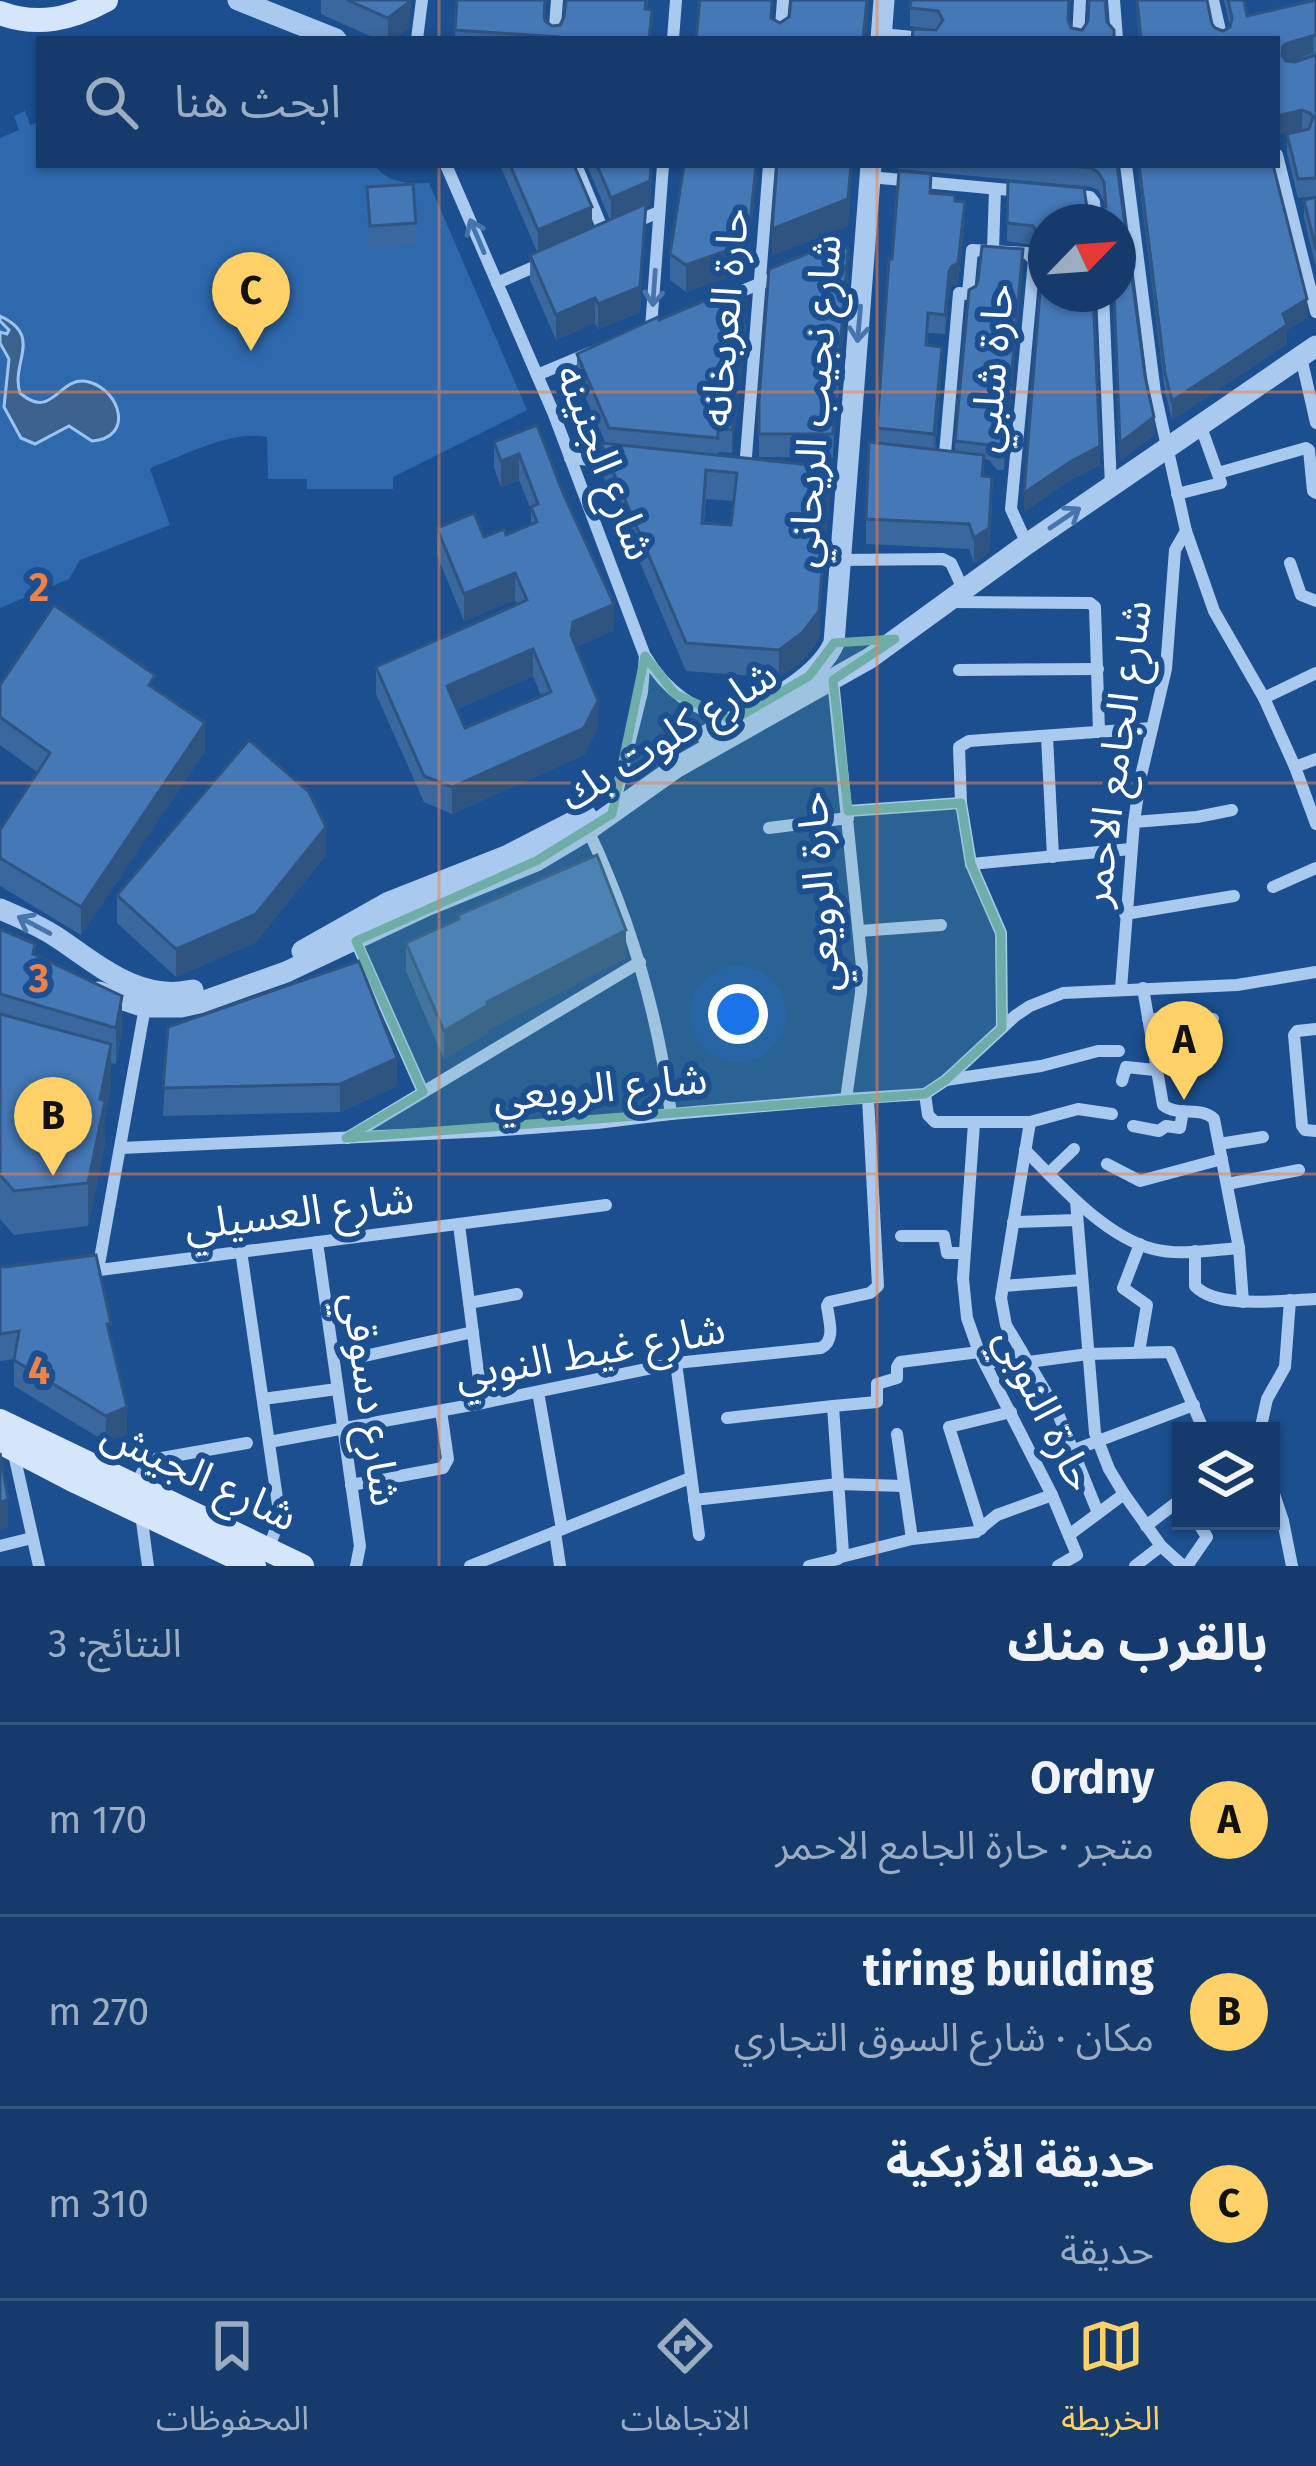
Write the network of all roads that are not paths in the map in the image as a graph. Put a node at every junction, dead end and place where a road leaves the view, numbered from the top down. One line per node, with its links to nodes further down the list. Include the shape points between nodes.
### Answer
1 (106, 0): 11 (main road, via 58,20)
2 (238, 0): 12 (street)
3 (422, 0): 13 (street)
4 (557, 0): 14 (street)
5 (676, 0): 15 (street)
6 (783, 0): 16 (street)
7 (884, 0): 17 (street)
8 (1080, 0): 18 (street)
9 (1114, 0): 19 (street)
10 (1213, 0): 20 (street)
11 (0, 13)
12 (329, 36)
13 (417, 36)
14 (554, 36)
15 (673, 36)
16 (780, 36)
17 (882, 36)
18 (1078, 36)
19 (1117, 36)
20 (1221, 36)
21 (1280, 164): 44 (street)
22 (447, 168): 40 (street, شارع الجنينه, one-way to 22)
23 (577, 168): 35 (street)
24 (663, 168): 34 (street)
25 (770, 168): 41 (street, حارة العربخانه)
26 (1126, 168): 27 (street); 33 (street)
27 (1144, 168)
28 (871, 171): 29 (street); 69 (street, شارع نجيب الريحاني, one-way to 69, via 855,244 858,455 836,483)
29 (995, 189): 30 (street); 37 (street)
30 (1040, 193)
31 (1062, 194): 32 (street)
32 (1094, 204)
33 (1125, 204)
34 (659, 212): 35 (street); 47 (street, one-way to 47)
35 (605, 235): 36 (street)
36 (586, 244)
37 (993, 250): 58 (street, حارة شلبي, via 972,250 968,293 958,293); 68 (street, حارة شلبي, via 1034,260 1011,509)
38 (548, 261): 40 (street)
39 (802, 266): 41 (street)
40 (497, 283): 51 (street, شارع الجنينه)
41 (760, 284): 43 (street); 62 (street, حارة العربخانه)
42 (1136, 286): 54 (street)
43 (716, 301)
44 (1316, 311)
45 (1104, 312): 64 (street)
46 (673, 319): 47 (street)
47 (651, 328): 48 (street)
48 (632, 336)
49 (613, 344): 51 (street)
50 (1309, 352): 52 (street); 53 (street, شارع كلوت بك)
51 (537, 375): 55 (street, شارع الجنينه)
52 (1316, 424)
53 (1201, 427): 54 (street, شارع كلوت بك); 61 (street)
54 (1167, 450): 64 (street, شارع كلوت بك); 66 (street)
55 (570, 458): 57 (street); 75 (street, شارع الجنينه)
56 (925, 463): 58 (street)
57 (635, 464)
58 (944, 465): 59 (street)
59 (965, 468)
60 (722, 472): 62 (street)
61 (1218, 473): 65 (street, via 1306,448); 66 (street, via 1221,483)
62 (744, 475): 63 (street)
63 (764, 476)
64 (1111, 487): 68 (street, شارع كلوت بك, one-way to 64)
65 (1314, 490)
66 (1177, 494): 67 (street)
67 (1186, 531): 80 (street, via 1214,610); 82 (street, شارع الجامع الاحمر, via 1175,550 1166,669)
68 (1027, 544): 71 (street, شارع كلوت بك)
69 (840, 560): 71 (street, via 943,559 951,563); 74 (street, شارع نجيب الريحاني)
70 (1290, 563): 72 (street, via 1301,595)
71 (954, 596): 73 (street, شارع كلوت بك); 76 (street, via 1090,603)
72 (1316, 601)
73 (895, 639): 74 (street); 79 (street, شارع كلوت بك)
74 (833, 643): 81 (street, شارع كلوت بك, via 809,676)
75 (645, 656): 81 (street, via 675,694); 87 (street, شارع الجنينه)
76 (1098, 669): 77 (street); 83 (street)
77 (959, 670)
78 (1316, 673): 80 (street)
79 (833, 680): 87 (street, شارع كلوت بك); 90 (street, حارة الرويعي)
80 (1264, 698): 86 (street)
81 (733, 720): 87 (street, شارع كلوت بك, via 663,759)
82 (1152, 728): 83 (street); 91 (street, شارع الجامع الاحمر)
83 (1099, 732): 84 (street)
84 (1047, 736): 88 (street, via 963,742); 96 (street)
85 (1316, 758): 86 (street)
86 (1295, 767): 92 (street)
87 (621, 799): 94 (street, شارع كلوت بك); 105 (street, شارع كلوت بك, via 421,887)
88 (961, 803): 90 (street); 97 (street)
89 (1232, 810): 91 (street)
90 (848, 814): 93 (street); 104 (street, حارة الرويعي)
91 (1134, 822): 95 (street, شارع الجامع الاحمر)
92 (1316, 824)
93 (769, 828)
94 (588, 830): 105 (street, شارع كلوت بك, via 536,861); 106 (street)
95 (1131, 849): 96 (street); 102 (street, شارع الجامع الاحمر)
96 (1053, 856): 97 (street)
97 (971, 864): 114 (street, via 1001,933)
98 (1316, 868): 99 (street)
99 (1274, 887)
100 (1234, 896): 102 (street)
101 (0, 909): 105 (street, شارع كلوت بك, one-way to 101, via 256,972 171,993 132,986)
102 (1125, 914): 110 (street, شارع الجامع الاحمر)
103 (941, 926): 104 (street)
104 (859, 931): 123 (street, حارة الرويعي, via 862,993)
105 (352, 933): 111 (street, شارع كلوت بك, via 286,972 199,1003); 120 (street)
106 (640, 962): 120 (street); 125 (street)
107 (1316, 972): 109 (street, شارع الرويعي)
108 (87, 988): 111 (street, شارع كلوت بك)
109 (1143, 988): 110 (street, شارع الرويعي); 112 (street)
110 (1121, 989): 114 (street, شارع الرويعي, via 1046,998)
111 (145, 1007): 134 (street)
112 (1148, 1018): 113 (street); 117 (street)
113 (1213, 1019)
114 (1002, 1028): 118 (street, شارع الرويعي)
115 (1316, 1029): 130 (street, via 1294,1035 1302,1126)
116 (1119, 1051): 118 (street)
117 (1155, 1070): 119 (street, via 1126,1067); 124 (street, via 1162,1106)
118 (946, 1080): 121 (street, شارع الرويعي)
119 (1122, 1081)
120 (423, 1092): 132 (street)
121 (925, 1094): 122 (street, شارع الرويعي); 128 (street, via 931,1120)
122 (868, 1098): 123 (street, شارع الرويعي); 169 (street, شارع غيط النوبي, via 878,1286 830,1302 831,1338 821,1348)
123 (846, 1099): 125 (street, شارع الرويعي)
124 (1183, 1111): 129 (street, via 1180,1128); 133 (street, via 1212,1115)
125 (671, 1114): 132 (street, شارع الرويعي)
126 (1112, 1114): 127 (street, via 1068,1110)
127 (1030, 1122): 128 (street); 136 (street)
128 (974, 1123): 153 (street, حارة النوبي)
129 (1133, 1126)
130 (1316, 1131)
131 (1262, 1137): 133 (street)
132 (346, 1138): 134 (street, شارع الرويعي)
133 (1220, 1144): 137 (street)
134 (121, 1148): 154 (street)
135 (1074, 1149): 140 (street)
136 (1025, 1150): 140 (street); 145 (street)
137 (1222, 1159): 138 (street, via 1140,1181); 141 (street)
138 (1107, 1164)
139 (1299, 1170): 141 (street)
140 (1048, 1173): 142 (street)
141 (1227, 1184): 150 (street)
142 (1076, 1201): 144 (street); 149 (street)
143 (606, 1205): 146 (street, شارع العسيلي)
144 (1077, 1220): 145 (street); 156 (street)
145 (1013, 1222): 157 (street)
146 (460, 1225): 148 (street, شارع العسيلي); 162 (street)
147 (901, 1237): 153 (street, via 944,1236 947,1253)
148 (316, 1242): 151 (street, شارع العسيلي); 170 (street, شارع دسوقي)
149 (1140, 1244): 152 (street); 164 (street, via 1124,1288 1147,1305)
150 (1239, 1248): 152 (street); 161 (street)
151 (241, 1251): 154 (street, شارع العسيلي); 172 (street)
152 (1195, 1251): 161 (street, via 1196,1290)
153 (964, 1253): 168 (street, حارة النوبي, via 964,1299)
154 (98, 1270): 155 (street, شارع العسيلي)
155 (78, 1272)
156 (1082, 1280): 157 (street); 165 (street)
157 (1004, 1286): 166 (street, via 1002,1312)
158 (517, 1294): 162 (street)
159 (1316, 1299): 160 (street)
160 (1290, 1300): 161 (street); 181 (street, via 1285,1367)
161 (1243, 1302)
162 (470, 1303): 163 (street)
163 (473, 1332): 167 (street); 173 (street)
164 (1139, 1352): 165 (street); 174 (street, via 1170,1352)
165 (1088, 1354): 166 (street); 185 (street)
166 (1025, 1356): 168 (street); 188 (street)
167 (360, 1357)
168 (982, 1358): 175 (street, via 900,1363 897,1378 878,1384 877,1402); 177 (street, حارة النوبي)
169 (676, 1363): 171 (street, شارع غيط النوبي); 189 (street)
170 (337, 1389): 172 (street); 182 (street, شارع دسوقي)
171 (538, 1392): 173 (street, شارع غيط النوبي); 203 (street)
172 (262, 1399): 184 (street)
173 (482, 1403): 176 (street, شارع غيط النوبي)
174 (1193, 1405): 180 (street); 185 (street)
175 (833, 1406): 178 (street); 190 (street)
176 (441, 1411): 182 (street, شارع غيط النوبي); 191 (street, via 443,1468)
177 (1011, 1412): 195 (street, حارة النوبي); 201 (street, via 950,1425)
178 (727, 1418)
179 (0, 1420): 193 (main road, شارع الجيش)
180 (1200, 1422)
181 (1262, 1422)
182 (343, 1430): 184 (street, شارع غيط النوبي); 191 (street, شارع دسوقي)
183 (897, 1434): 192 (street)
184 (269, 1442): 212 (street, via 278,1523)
185 (1098, 1442): 188 (street); 194 (street)
186 (247, 1443): 193 (street, via 156,1460)
187 (7, 1445): 198 (main road, شارع الجيش); 207 (street)
188 (1074, 1450): 199 (street)
189 (690, 1478): 196 (street); 203 (street)
190 (838, 1484): 192 (street); 196 (street); 211 (street)
191 (351, 1485): 216 (street, شارع دسوقي)
192 (904, 1486): 208 (street)
193 (135, 1487): 212 (main road, شارع الجيش)
194 (1124, 1494): 199 (street); 200 (street)
195 (1052, 1495): 201 (street); 206 (street, حارة النوبي)
196 (694, 1501): 205 (street)
197 (1172, 1506): 200 (street)
198 (141, 1513): 212 (main road, شارع الجيش); 214 (street)
199 (1098, 1513): 206 (street)
200 (1146, 1526): 210 (street)
201 (981, 1529): 208 (street)
202 (1280, 1529): 223 (street)
203 (558, 1530): 217 (street); 218 (street)
204 (1203, 1530): 222 (street, via 1207,1537)
205 (699, 1534)
206 (1069, 1535): 220 (street, حارة النوبي, via 1077,1556)
207 (32, 1538): 209 (street); 213 (street)
208 (912, 1539): 211 (street)
209 (0, 1546)
210 (1160, 1546): 221 (street); 222 (street)
211 (841, 1557): 219 (street)
212 (254, 1561): 215 (main road, شارع الجيش)
213 (39, 1566)
214 (148, 1566)
215 (302, 1566)
216 (356, 1566)
217 (470, 1566)
218 (560, 1566)
219 (809, 1566)
220 (1058, 1566)
221 (1135, 1566)
222 (1185, 1566)
223 (1292, 1566)

